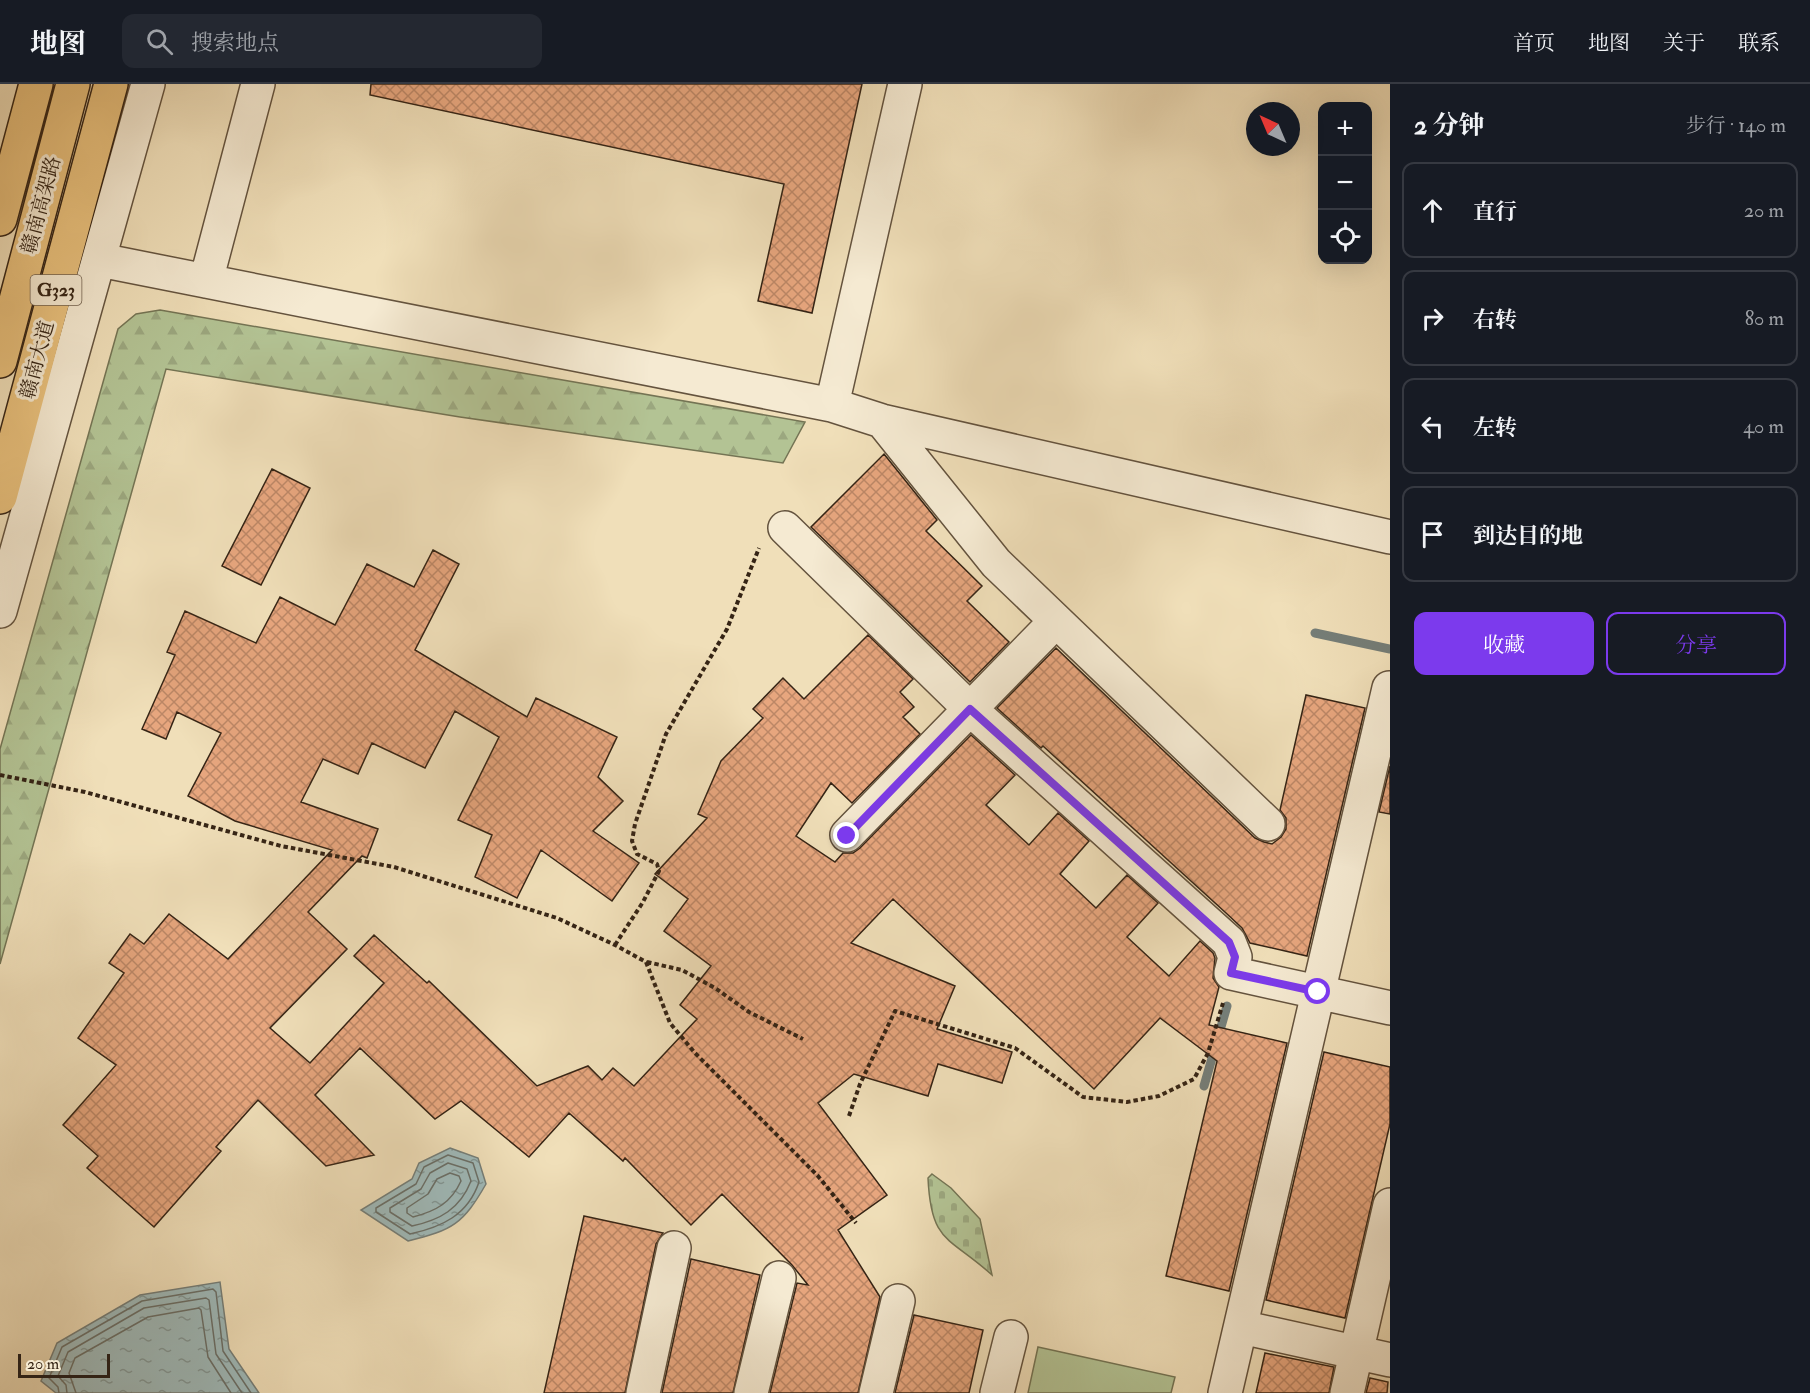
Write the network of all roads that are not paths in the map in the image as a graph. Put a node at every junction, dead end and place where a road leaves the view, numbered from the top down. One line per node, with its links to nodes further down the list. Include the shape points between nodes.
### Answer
1 (36, 84): 7 (main road, 赣南高架路)
2 (73, 84): 10 (main road, 赣南高架路)
3 (111, 84): 13 (main road, 赣南大道 / G323)
4 (148, 84): 8 (street)
5 (258, 84): 9 (street)
6 (905, 84): 11 (street)
7 (0, 219)
8 (100, 260): 9 (street); 16 (street)
9 (206, 282): 11 (street)
10 (0, 361)
11 (832, 405): 12 (street)
12 (882, 421): 15 (street); 17 (street, via 996,563)
13 (0, 497)
14 (785, 528): 19 (street)
15 (1390, 537)
16 (0, 611)
17 (1056, 621): 19 (street); 20 (street)
18 (1389, 688): 22 (street)
19 (970, 709): 21 (street); 22 (street, via 1229,942 1235,957 1231,973)
20 (1268, 824)
21 (847, 836)
22 (1318, 992): 23 (street); 28 (street)
23 (1390, 1008)
24 (1390, 1205): 30 (street)
25 (674, 1248): 32 (street)
26 (779, 1278): 33 (street)
27 (898, 1301): 34 (street)
28 (1241, 1327): 30 (street); 36 (street)
29 (1011, 1337): 35 (street)
30 (1356, 1353): 31 (street); 37 (street)
31 (1390, 1360)
32 (643, 1393)
33 (752, 1393)
34 (876, 1393)
35 (997, 1393)
36 (1225, 1393)
37 (1347, 1393)

